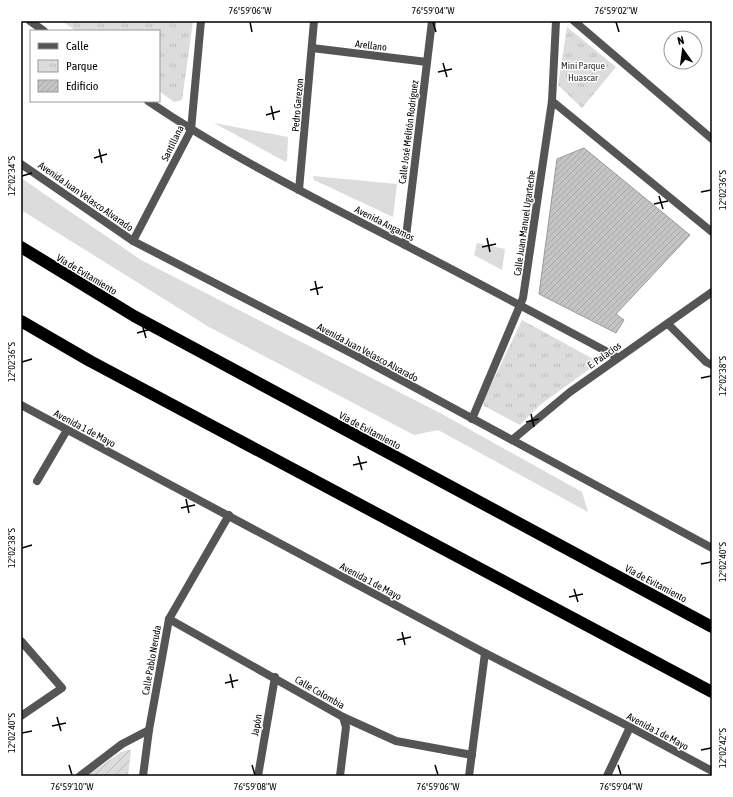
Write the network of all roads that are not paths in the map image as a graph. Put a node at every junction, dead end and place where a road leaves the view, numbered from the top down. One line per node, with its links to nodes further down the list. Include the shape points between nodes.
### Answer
1 (30, 21): 7 (street)
2 (201, 21): 12 (street, Santillana)
3 (314, 21): 8 (street, Pedro Garezon)
4 (432, 21): 9 (street, Calle José Melitón Rodríguez)
5 (556, 21): 10 (street, Calle Juan Manuel Ugarteche)
6 (574, 21): 13 (street)
7 (43, 30)
8 (312, 48): 9 (street, Arellano); 15 (street, Pedro Garezon)
9 (427, 62): 18 (street, Calle José Melitón Rodríguez)
10 (552, 101): 16 (street); 21 (street, Calle Juan Manuel Ugarteche)
11 (149, 102): 12 (street, Avenida Angamos)
12 (191, 130): 15 (street, Avenida Angamos); 17 (street, Santillana)
13 (712, 139)
14 (21, 164): 17 (street, Avenida Juan Velasco Alvarado)
15 (299, 190): 18 (street, Avenida Angamos)
16 (712, 232)
17 (133, 241): 27 (street, Avenida Juan Velasco Alvarado, via 351,353)
18 (405, 245): 21 (street, Avenida Angamos)
19 (21, 247): 34 (highway, Vía de Evitamiento, via 134,316)
20 (712, 292): 23 (street, E. Palacios)
21 (520, 305): 24 (street, Avenida Angamos); 27 (street, Calle Juan Manuel Ugarteche)
22 (21, 321): 38 (highway, via 90,361)
23 (668, 324): 24 (street, E. Palacios); 25 (street)
24 (617, 357): 29 (street, E. Palacios)
25 (712, 365)
26 (21, 405): 28 (street, Avenida 1 de Mayo)
27 (472, 419): 29 (street, Avenida Juan Velasco Alvarado)
28 (67, 430): 30 (street); 31 (street, Avenida 1 de Mayo)
29 (512, 440): 32 (street, Avenida Juan Velasco Alvarado)
30 (37, 481)
31 (229, 515): 33 (street, Calle Pablo Neruda); 36 (street, Avenida 1 de Mayo)
32 (712, 548)
33 (169, 619): 37 (street, Calle Colombia); 42 (street, Calle Pablo Neruda)
34 (712, 627)
35 (21, 641): 39 (street, via 62,688)
36 (485, 653): 41 (street, Avenida 1 de Mayo); 43 (street)
37 (275, 677): 40 (street, Calle Colombia); 47 (street, Japón)
38 (712, 692)
39 (21, 716)
40 (343, 717): 43 (street, Calle Colombia, via 396,741); 48 (street, via 346,727)
41 (630, 727): 44 (street, Avenida 1 de Mayo); 50 (street)
42 (148, 730): 45 (street, via 122,744); 46 (street, Calle Pablo Neruda)
43 (472, 755): 49 (street)
44 (712, 771)
45 (80, 776)
46 (143, 776)
47 (258, 776)
48 (340, 776)
49 (469, 776)
50 (607, 776)

